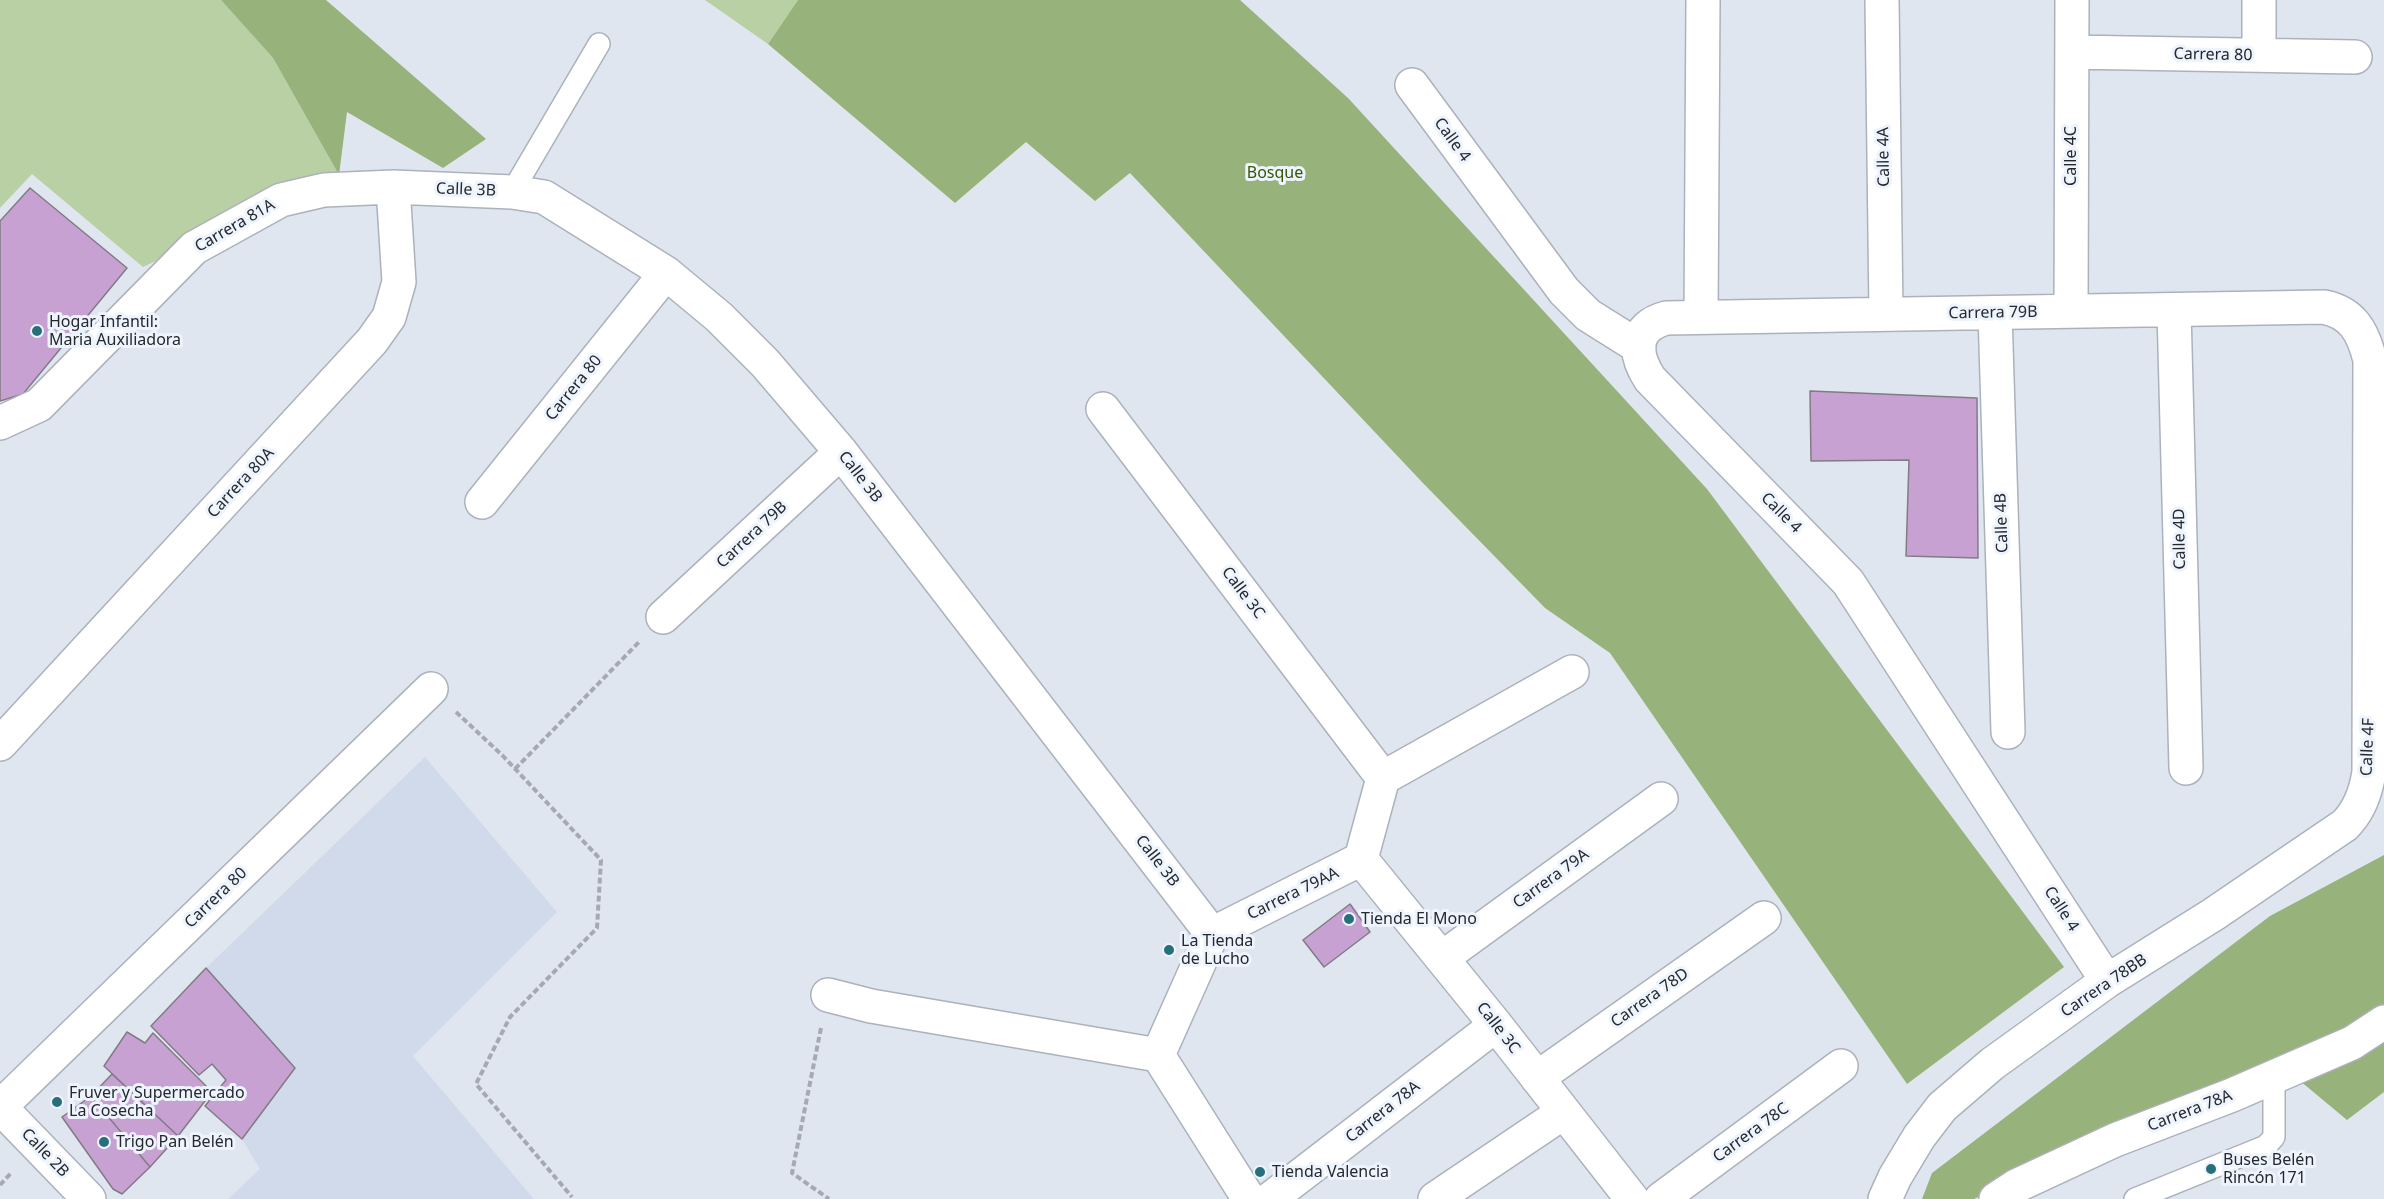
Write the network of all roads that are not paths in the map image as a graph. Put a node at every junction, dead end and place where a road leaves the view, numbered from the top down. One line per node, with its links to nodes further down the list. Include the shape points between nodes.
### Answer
1 (1703, 0): 17 (street)
2 (1882, 0): 16 (street, Calle 4A)
3 (2072, 0): 6 (street, Calle 4C)
4 (2259, 0): 7 (street)
5 (598, 44): 11 (lane)
6 (2072, 52): 7 (street, Carrera 80); 14 (street, Calle 4C)
7 (2259, 56): 8 (street, Carrera 80)
8 (2355, 57)
9 (1412, 85): 19 (street, Calle 4, via 1564,291 1588,315)
10 (393, 187): 11 (street, Calle 3B); 22 (street, Carrera 81A, via 324,190 281,200 194,248 39,405); 30 (street, Carrera 80A, via 399,282 389,317 372,341)
11 (512, 192): 12 (street, Calle 3B, via 544,197)
12 (666, 273): 23 (street, Calle 3B, via 719,317 765,363); 24 (street, Carrera 80)
13 (2174, 310): 14 (street, Carrera 79B); 18 (street, Carrera 79B, via 2324,307 2339,310); 31 (street, Calle 4D)
14 (2071, 311): 15 (street, Carrera 79B)
15 (1995, 313): 16 (street, Carrera 79B); 29 (street, Calle 4B)
16 (1886, 314): 17 (street, Carrera 79B)
17 (1701, 317): 19 (street, Carrera 79B, via 1666,318 1650,323)
18 (2356, 326): 21 (street, Calle 4F, via 2366,342 2370,360)
19 (1638, 346): 39 (street, Calle 4, via 1640,362 1650,379 1858,596)
20 (1103, 409): 32 (street, Calle 3C)
21 (2377, 422): 25 (street, Calle 4F)
22 (0, 423)
23 (841, 452): 26 (street, Carrera 79B); 37 (street, Calle 3B)
24 (482, 502)
25 (2377, 614): 34 (street, Calle 4F, via 2369,771)
26 (663, 617)
27 (1572, 672): 32 (street)
28 (431, 689): 48 (street, Carrera 80)
29 (2008, 732)
30 (0, 744)
31 (2186, 768)
32 (1383, 778): 35 (street)
33 (1660, 799): 38 (street, Carrera 79A)
34 (2358, 808): 39 (street, Carrera 78BB, via 2345,825)
35 (1362, 859): 37 (street, Carrera 79AA); 38 (street, Calle 3C)
36 (1764, 918): 46 (street, Carrera 78D)
37 (1212, 933): 43 (street)
38 (1442, 958): 42 (street, Calle 3C)
39 (2108, 981): 55 (street, Carrera 78BB, via 1992,1064 1942,1107 1919,1137)
40 (828, 995): 43 (street, via 871,1006)
41 (2384, 1022): 45 (street, Carrera 78A, via 2352,1043)
42 (1496, 1025): 46 (street, Calle 3C); 51 (street, Carrera 78A)
43 (1158, 1055): 50 (street)
44 (1841, 1066): 54 (street, Carrera 78C)
45 (2274, 1077): 56 (street, Carrera 78A, via 2115,1140); 57 (lane, via 2274,1137 2266,1146)
46 (1537, 1078): 47 (street, Calle 3C)
47 (1564, 1112): 52 (street); 53 (street, Calle 3C)
48 (4, 1119): 49 (street, Calle 2B)
49 (90, 1199)
50 (1250, 1199)
51 (1270, 1199)
52 (1435, 1199)
53 (1632, 1199)
54 (1661, 1199)
55 (1885, 1199)
56 (1996, 1199)
57 (2135, 1199)

